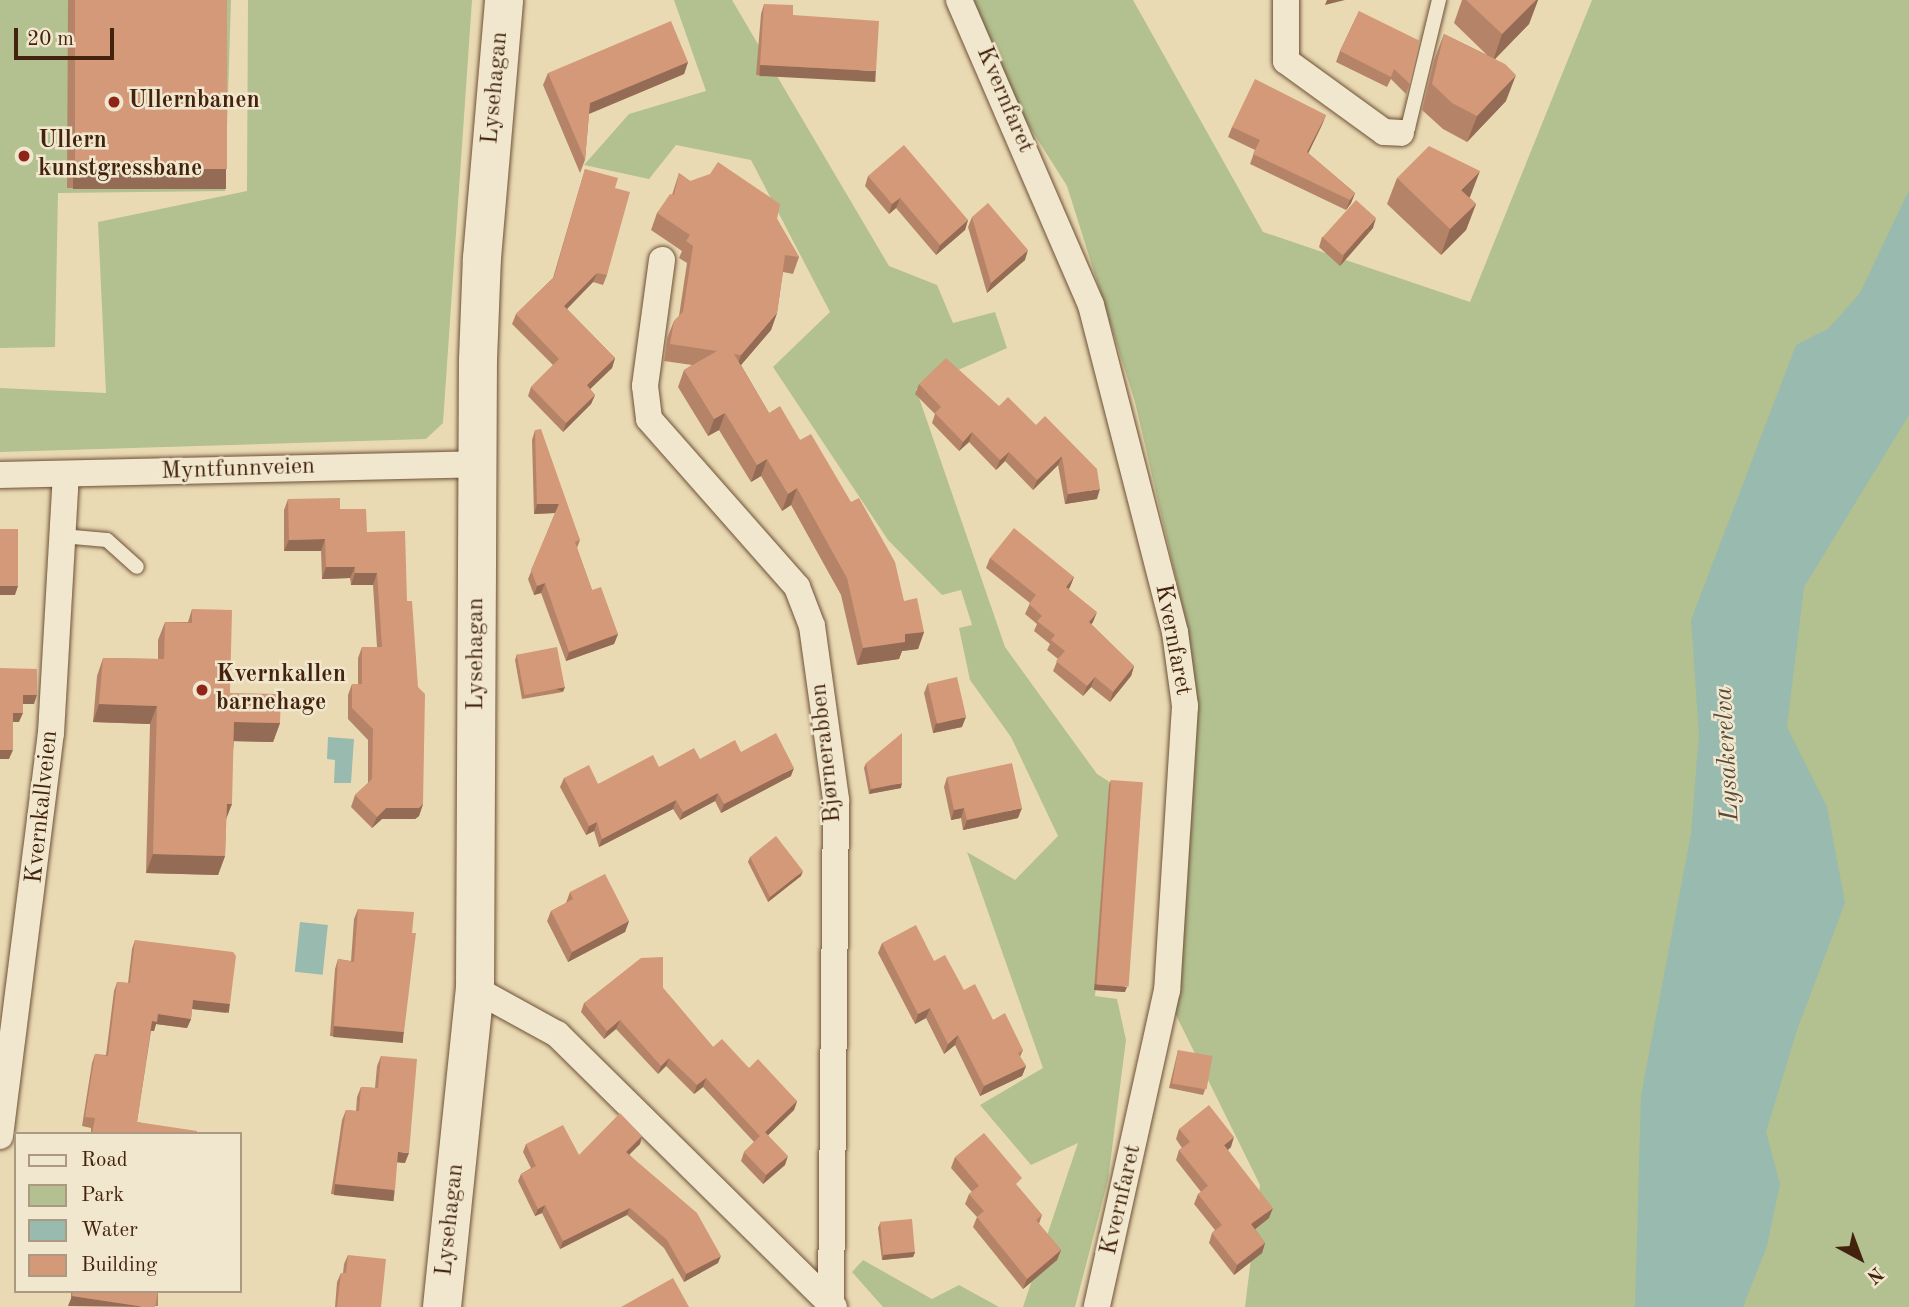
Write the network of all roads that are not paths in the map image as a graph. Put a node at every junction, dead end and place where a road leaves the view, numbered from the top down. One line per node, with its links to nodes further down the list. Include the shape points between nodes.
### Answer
1 (504, 0): 7 (street, Lysehagan, via 482,258)
2 (959, 0): 16 (street, Kvernfaret, via 1091,305 1175,632 1185,706 1167,990)
3 (1286, 0): 5 (street, via 1286,61 1384,132)
4 (1439, 0): 5 (lane, via 1408,128)
5 (1401, 133)
6 (662, 260): 14 (street, Bjørnerabben, via 645,386 649,419 797,587 812,626 836,800)
7 (476, 464): 9 (street, Myntfunnveien); 12 (street, Lysehagan)
8 (0, 475): 9 (street, Myntfunnveien)
9 (66, 476): 10 (street, Kvernkallveien)
10 (62, 536): 11 (lane, via 107,540); 13 (street, Kvernkallveien, via 51,733)
11 (137, 567)
12 (475, 989): 14 (street, via 557,1034); 15 (street, Lysehagan)
13 (0, 1136)
14 (832, 1306)
15 (442, 1307)
16 (1097, 1307)

